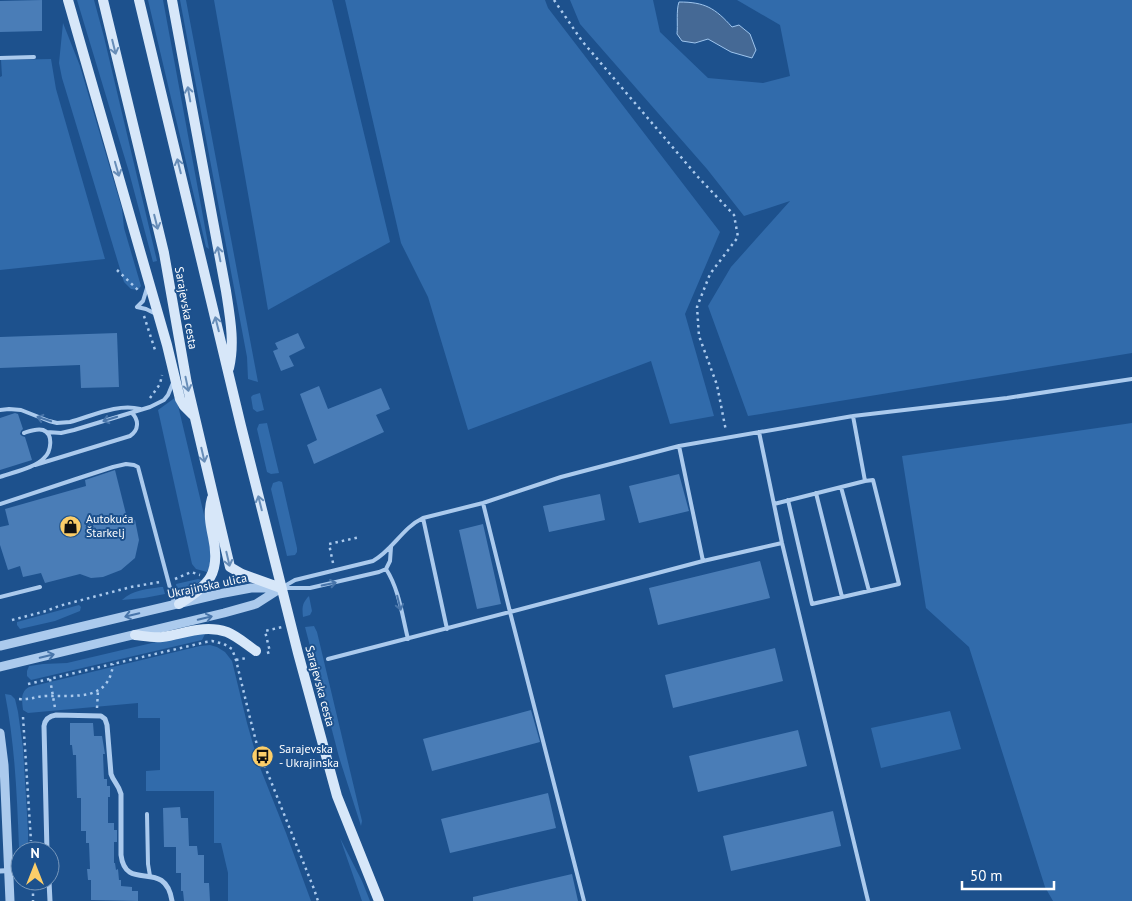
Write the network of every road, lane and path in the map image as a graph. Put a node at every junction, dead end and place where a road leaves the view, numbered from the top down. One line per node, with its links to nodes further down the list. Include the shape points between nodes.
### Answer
1 (68, 0): 9 (main road, one-way to 9)
2 (103, 0): 22 (main road, Sarajevska cesta, one-way to 22, via 164,253)
3 (139, 0): 14 (main road, Sarajevska cesta, one-way to 3)
4 (172, 0): 14 (main road, one-way to 4, via 232,348 226,291)
5 (554, 0): 27 (path, via 582,41 734,215 738,237 710,274 697,307 699,336 717,385)
6 (34, 57): 7 (lane)
7 (0, 58)
8 (117, 270): 10 (path)
9 (147, 276): 12 (main road); 12 (lane, via 145,296 137,307)
10 (139, 290)
11 (144, 316): 13 (path)
12 (159, 316): 16 (main road)
13 (157, 353)
14 (228, 371): 49 (main road, Sarajevska cesta, one-way to 14)
15 (163, 372): 18 (path, via 160,384)
16 (174, 376): 20 (lane, via 168,395 158,404); 22 (main road, via 180,399)
17 (1132, 379): 23 (lane)
18 (148, 400)
19 (0, 410): 20 (lane, one-way to 19, via 120,408 57,423 21,410)
20 (142, 410): 21 (lane)
21 (132, 413): 24 (lane, one-way to 24, via 61,433); 29 (lane, via 138,426 130,436)
22 (193, 415): 34 (main road, Sarajevska cesta, one-way to 34)
23 (853, 416): 25 (lane); 31 (lane)
24 (47, 432): 26 (lane, via 38,429); 29 (lane, via 50,438 48,452)
25 (759, 432): 27 (lane); 38 (lane)
26 (24, 433)
27 (727, 438): 28 (lane)
28 (679, 446): 36 (lane, via 561,477); 43 (lane)
29 (35, 465): 30 (lane)
30 (0, 477)
31 (865, 481): 32 (lane); 50 (lane, via 873,480 898,584)
32 (841, 487): 33 (lane); 50 (lane)
33 (816, 493): 35 (lane); 52 (lane)
34 (212, 494): 49 (main road, Sarajevska cesta, one-way to 49, via 230,567); 53 (main road, via 209,512 216,548 215,569 205,584)
35 (788, 500): 38 (lane); 52 (lane, via 812,604)
36 (483, 503): 39 (lane); 54 (lane)
37 (0, 504): 47 (lane, via 95,473 126,464 134,465 138,468)
38 (774, 504): 41 (lane)
39 (423, 518): 42 (lane, via 409,527); 57 (lane)
40 (360, 537): 44 (path, via 329,544)
41 (782, 543): 43 (lane); 87 (lane)
42 (391, 547): 45 (lane); 49 (lane, via 373,561 295,580)
43 (703, 561): 54 (lane)
44 (334, 565)
45 (386, 569): 49 (lane, one-way to 45, via 310,588); 59 (lane, one-way to 59, via 395,586)
46 (191, 572): 47 (path)
47 (168, 580): 53 (lane); 55 (path)
48 (40, 587): 51 (lane)
49 (281, 588): 53 (street, Ukrajinska ulica, via 251,588); 56 (main road, Sarajevska cesta); 58 (street, one-way to 49, via 256,604)
50 (869, 591): 52 (lane)
51 (0, 597)
52 (842, 597)
53 (177, 605): 60 (street, Ukrajinska ulica, one-way to 60)
54 (510, 612): 57 (lane); 86 (lane)
55 (12, 620)
56 (291, 625): 62 (path, via 265,631); 85 (main road, Sarajevska cesta, via 337,796)
57 (447, 629): 59 (lane)
58 (135, 635): 61 (main road, via 161,637 202,629 217,630 231,634); 67 (street, one-way to 58)
59 (408, 638): 64 (lane)
60 (0, 646)
61 (256, 651)
62 (270, 652)
63 (244, 659): 65 (path)
64 (328, 659)
65 (236, 660): 66 (path, via 232,649 212,641); 84 (path, via 258,749)
66 (113, 664): 68 (path); 70 (path, via 106,682)
67 (0, 667)
68 (50, 678): 69 (path); 71 (path)
69 (28, 684)
70 (98, 690): 71 (path, via 77,696); 73 (path)
71 (53, 696): 72 (path); 74 (path)
72 (19, 699)
73 (97, 710)
74 (56, 712)
75 (23, 717): 78 (path)
76 (0, 733): 80 (street, via 4,765)
77 (147, 814): 81 (lane)
78 (31, 841)
79 (47, 841): 81 (street, via 45,721 56,715 101,716 107,725 111,774 119,786 122,864 132,874)
80 (4, 871): 82 (street)
81 (150, 876): 83 (street, via 168,886)
82 (10, 901)
83 (172, 901)
84 (318, 901)
85 (379, 901)
86 (584, 901)
87 (868, 901)

